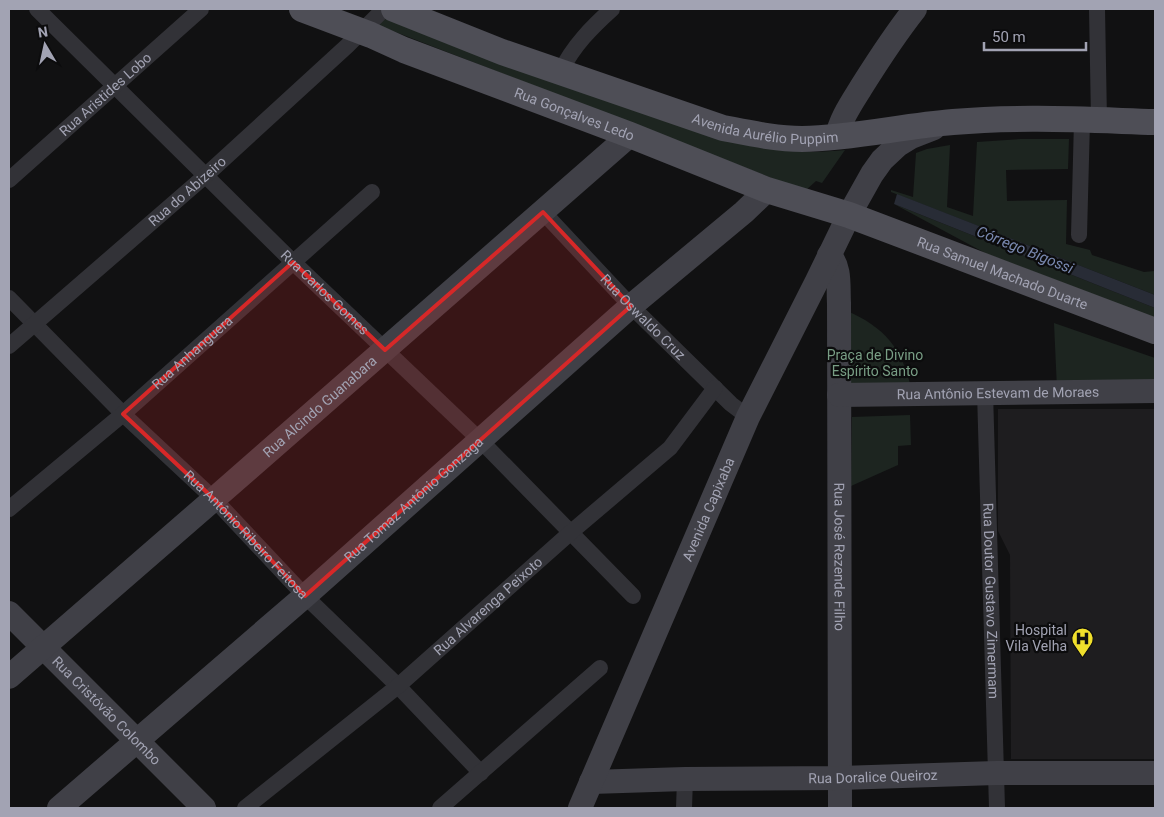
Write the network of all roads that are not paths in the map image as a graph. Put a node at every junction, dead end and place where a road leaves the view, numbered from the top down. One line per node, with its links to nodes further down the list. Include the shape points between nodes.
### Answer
1 (38, 9): 11 (street, Rua Carlos Gomes)
2 (201, 9): 11 (street, Rua Aristides Lobo)
3 (302, 9): 9 (main road, Rua Gonçalves Ledo)
4 (384, 9): 9 (street, Rua do Abizeiro)
5 (394, 9): 10 (main road, Avenida Aurélio Puppim)
6 (612, 9): 10 (street, via 577,45)
7 (915, 9): 16 (street, via 858,94 839,127)
8 (1097, 9): 12 (street)
9 (362, 32): 15 (main road, Rua Gonçalves Ledo); 17 (street, Rua do Abizeiro)
10 (560, 71): 16 (main road, Avenida Aurélio Puppim, via 723,128 800,139)
11 (114, 85): 17 (street, Rua Carlos Gomes); 18 (street, Rua Aristides Lobo)
12 (1091, 120): 13 (main road, Avenida Aurélio Puppim); 14 (main road, Avenida Aurélio Puppim); 23 (street)
13 (952, 122): 16 (main road, Avenida Aurélio Puppim); 22 (street, Avenida Capixaba, via 898,145 872,174)
14 (1155, 122)
15 (630, 135): 19 (main road, Rua Gonçalves Ledo); 21 (street, Rua Alcindo Guanabara)
16 (837, 138)
17 (205, 176): 25 (street, Rua Carlos Gomes); 30 (street, Rua do Abizeiro)
18 (9, 180)
19 (767, 190): 22 (main road, Rua Gonçalves Ledo); 29 (street, Rua Tomaz Antônio Gonzaga)
20 (372, 192): 25 (street, Rua Anhanguera)
21 (543, 212): 29 (street, Rua Oswaldo Cruz); 33 (street, Rua Alcindo Guanabara)
22 (849, 215): 24 (street, Avenida Capixaba); 31 (main road, Rua Samuel Machado Duarte)
23 (1079, 235)
24 (829, 255): 26 (street, Avenida Capixaba); 28 (street, Rua José Rezende Filho, via 837,269)
25 (293, 262): 33 (street, Rua Carlos Gomes); 38 (street, Rua Anhanguera)
26 (817, 281): 28 (street, via 830,290); 39 (street, Avenida Capixaba)
27 (9, 298): 30 (street, Rua Antônio Ribeiro Feitosa)
28 (839, 303): 37 (street, Rua José Rezende Filho)
29 (631, 306): 34 (street, Rua Oswaldo Cruz); 40 (street, Rua Tomaz Antônio Gonzaga)
30 (35, 324): 32 (street, Rua do Abizeiro); 38 (street, Rua Antônio Ribeiro Feitosa)
31 (1155, 331)
32 (9, 346)
33 (385, 350): 40 (street, Rua Carlos Gomes); 41 (street, Rua Alcindo Guanabara)
34 (715, 388): 39 (street, Rua Oswaldo Cruz); 43 (street, Rua Alvarenga Peixoto, via 670,448)
35 (1155, 391): 36 (street, Rua Antônio Estevam de Moraes)
36 (985, 392): 37 (street, Rua Antônio Estevam de Moraes); 53 (street, Rua Doutor Gustavo Zimermam)
37 (839, 395): 55 (street, Rua José Rezende Filho)
38 (123, 414): 41 (street, Rua Antônio Ribeiro Feitosa); 42 (street, Rua Anhanguera)
39 (748, 417): 57 (street, Avenida Capixaba)
40 (480, 440): 43 (street, Rua Carlos Gomes); 44 (street, Rua Tomaz Antônio Gonzaga)
41 (214, 499): 44 (street, Rua Antônio Ribeiro Feitosa); 47 (street, Rua Alcindo Guanabara)
42 (9, 509)
43 (570, 533): 45 (street, Rua Carlos Gomes); 50 (street, Rua Alvarenga Peixoto)
44 (305, 596): 50 (street, Rua Antônio Ribeiro Feitosa); 51 (street, Rua Tomaz Antônio Gonzaga)
45 (633, 596)
46 (9, 613): 47 (street, Rua Cristóvão Colombo)
47 (43, 647): 49 (street, Rua Alcindo Guanabara); 51 (street, Rua Cristóvão Colombo)
48 (600, 668): 52 (street)
49 (9, 676)
50 (398, 686): 52 (street, Rua Antônio Ribeiro Feitosa); 60 (street, Rua Alvarenga Peixoto)
51 (137, 741): 58 (street, Rua Tomaz Antônio Gonzaga); 59 (street, Rua Cristóvão Colombo)
52 (481, 773): 61 (street)
53 (996, 773): 54 (street, Rua Doralice Queiroz); 55 (street, Rua Doralice Queiroz); 65 (street, Rua Doutor Gustavo Zimermam)
54 (1155, 773)
55 (840, 778): 56 (street, Rua Doralice Queiroz); 64 (street, Rua José Rezende Filho)
56 (685, 780): 57 (street, Rua Doralice Queiroz); 63 (street)
57 (591, 782): 62 (street, Avenida Capixaba)
58 (59, 808)
59 (204, 808)
60 (245, 808)
61 (440, 808)
62 (580, 808)
63 (684, 808)
64 (840, 808)
65 (998, 808)

